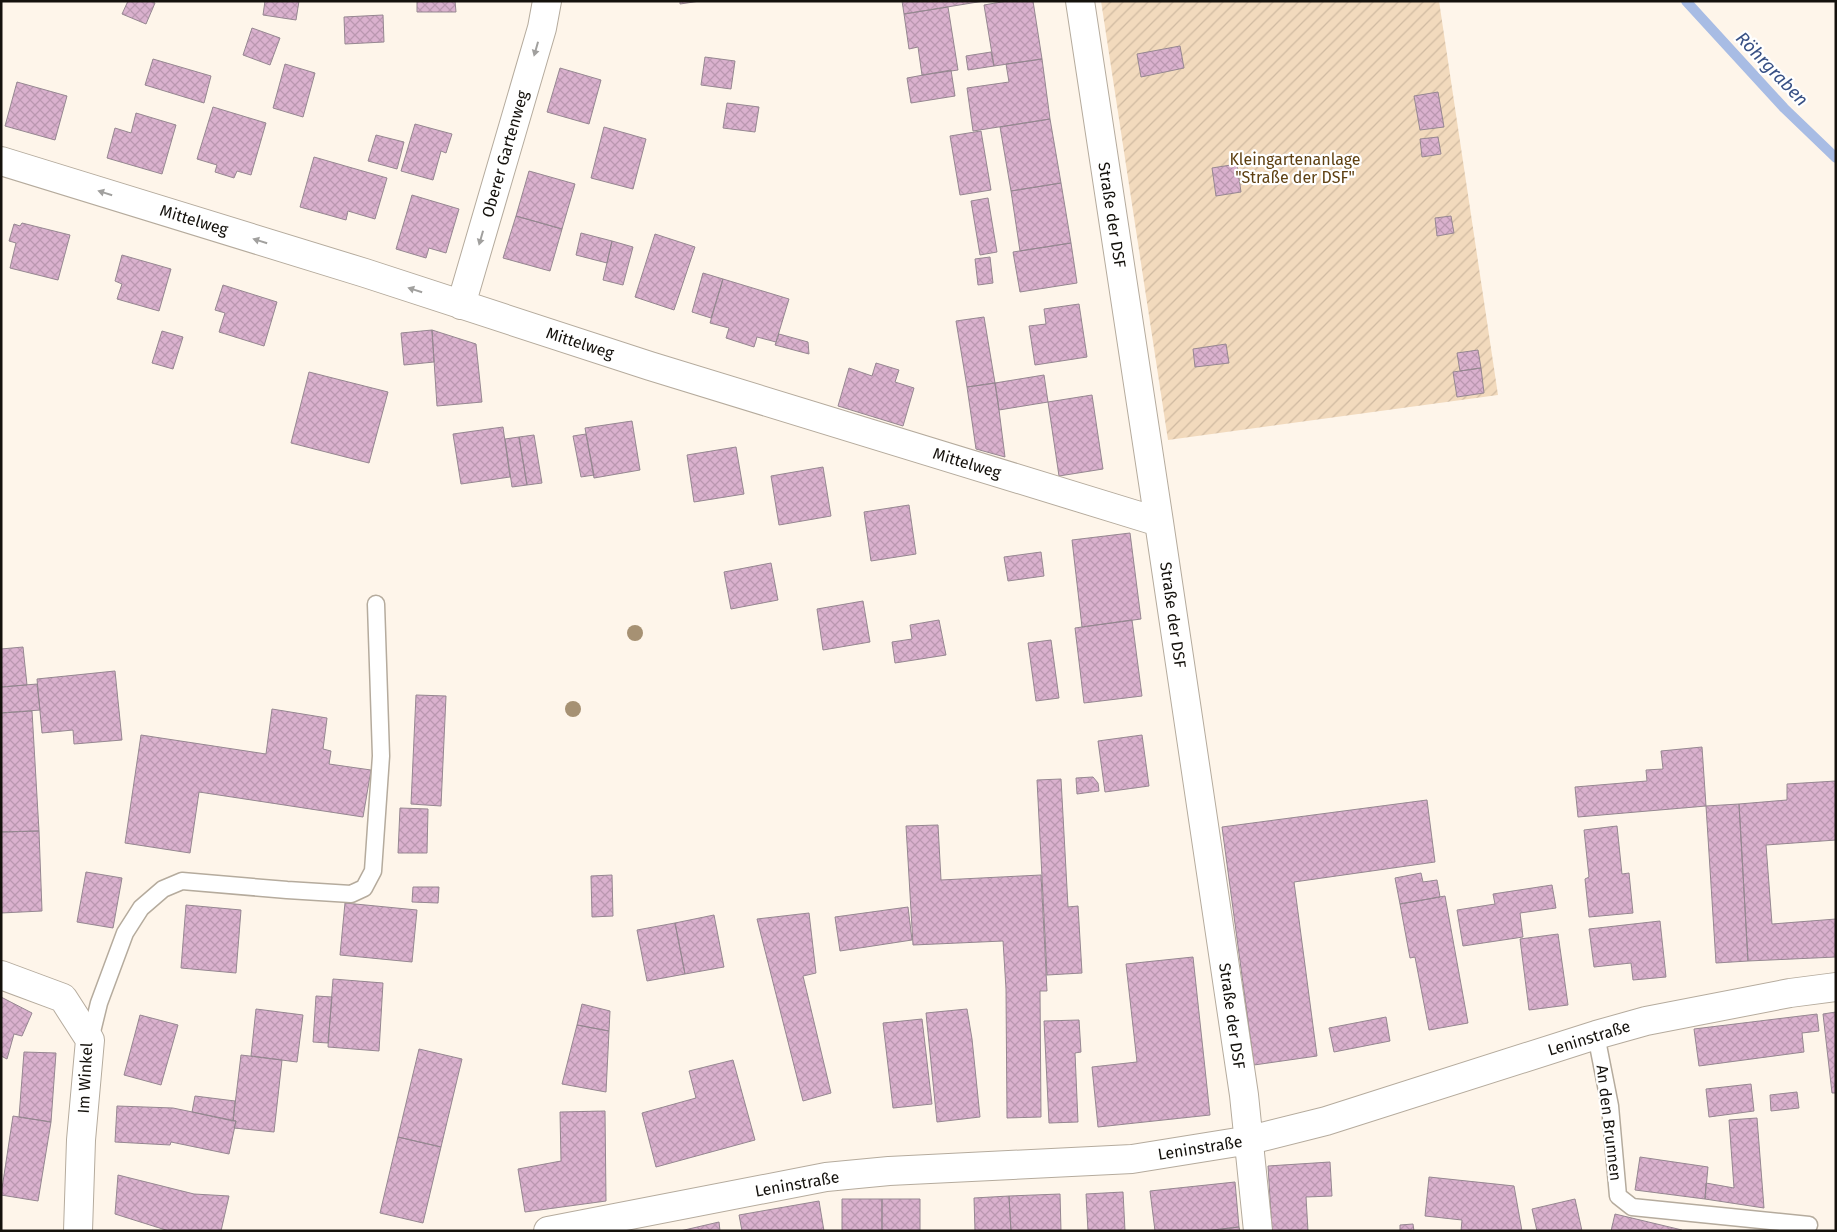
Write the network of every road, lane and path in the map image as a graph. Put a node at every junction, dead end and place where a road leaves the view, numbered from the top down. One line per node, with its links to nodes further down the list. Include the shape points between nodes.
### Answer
1 (547, 1): 4 (street, Oberer Gartenweg, one-way to 4, via 542,28)
2 (1080, 1): 5 (street, Straße der DSF)
3 (1, 161): 4 (street, Mittelweg, one-way to 3)
4 (461, 305): 5 (street, Mittelweg)
5 (1159, 522): 11 (street, Straße der DSF)
6 (376, 604): 10 (lane, via 381,756 373,871 364,888 351,894 182,881 163,889 142,908 125,933 98,1003)
7 (1, 975): 10 (street, Im Winkel, via 63,998)
8 (1836, 987): 9 (street, Leninstraße, via 1646,1020)
9 (1596, 1035): 11 (street, Leninstraße, via 1326,1121); 12 (lane, An den Brunnen, via 1610,1106 1618,1196 1632,1207)
10 (90, 1040): 13 (street, Im Winkel, via 81,1140)
11 (1250, 1140): 14 (street, Leninstraße, via 1132,1159 826,1177); 15 (street, Straße der DSF)
12 (1809, 1225)
13 (78, 1231)
14 (548, 1231)
15 (1258, 1231)

